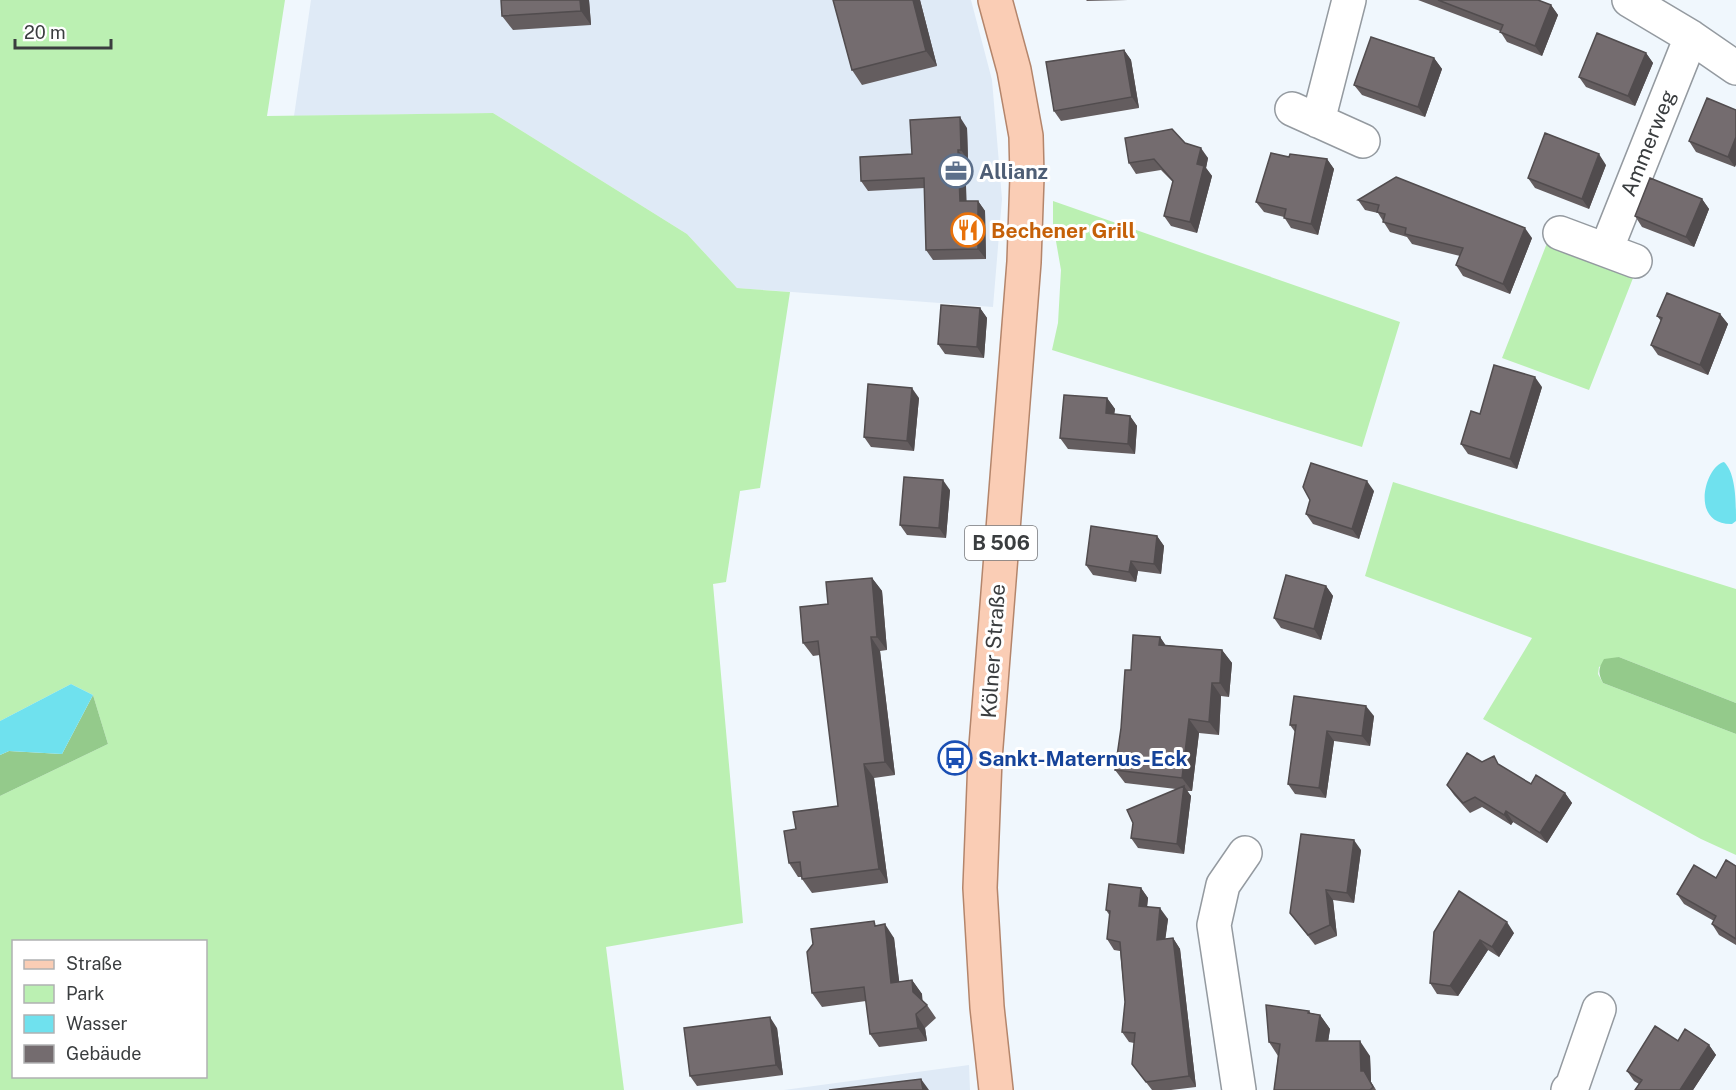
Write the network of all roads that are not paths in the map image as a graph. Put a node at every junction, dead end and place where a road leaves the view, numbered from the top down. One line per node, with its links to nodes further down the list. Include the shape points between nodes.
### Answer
1 (995, 0): 10 (main road, Kölner Straße / B 506, via 1026,136 1027,177 984,771 981,888)
2 (1349, 0): 6 (street, via 1305,115)
3 (1629, 0): 4 (street)
4 (1691, 37): 5 (street); 7 (street, Ammerweg, via 1620,256)
5 (1736, 68)
6 (1364, 141)
7 (1560, 233)
8 (1245, 853): 11 (street, via 1223,885 1214,925)
9 (1599, 1009): 12 (street)
10 (996, 1090)
11 (1239, 1090)
12 (1568, 1090)

